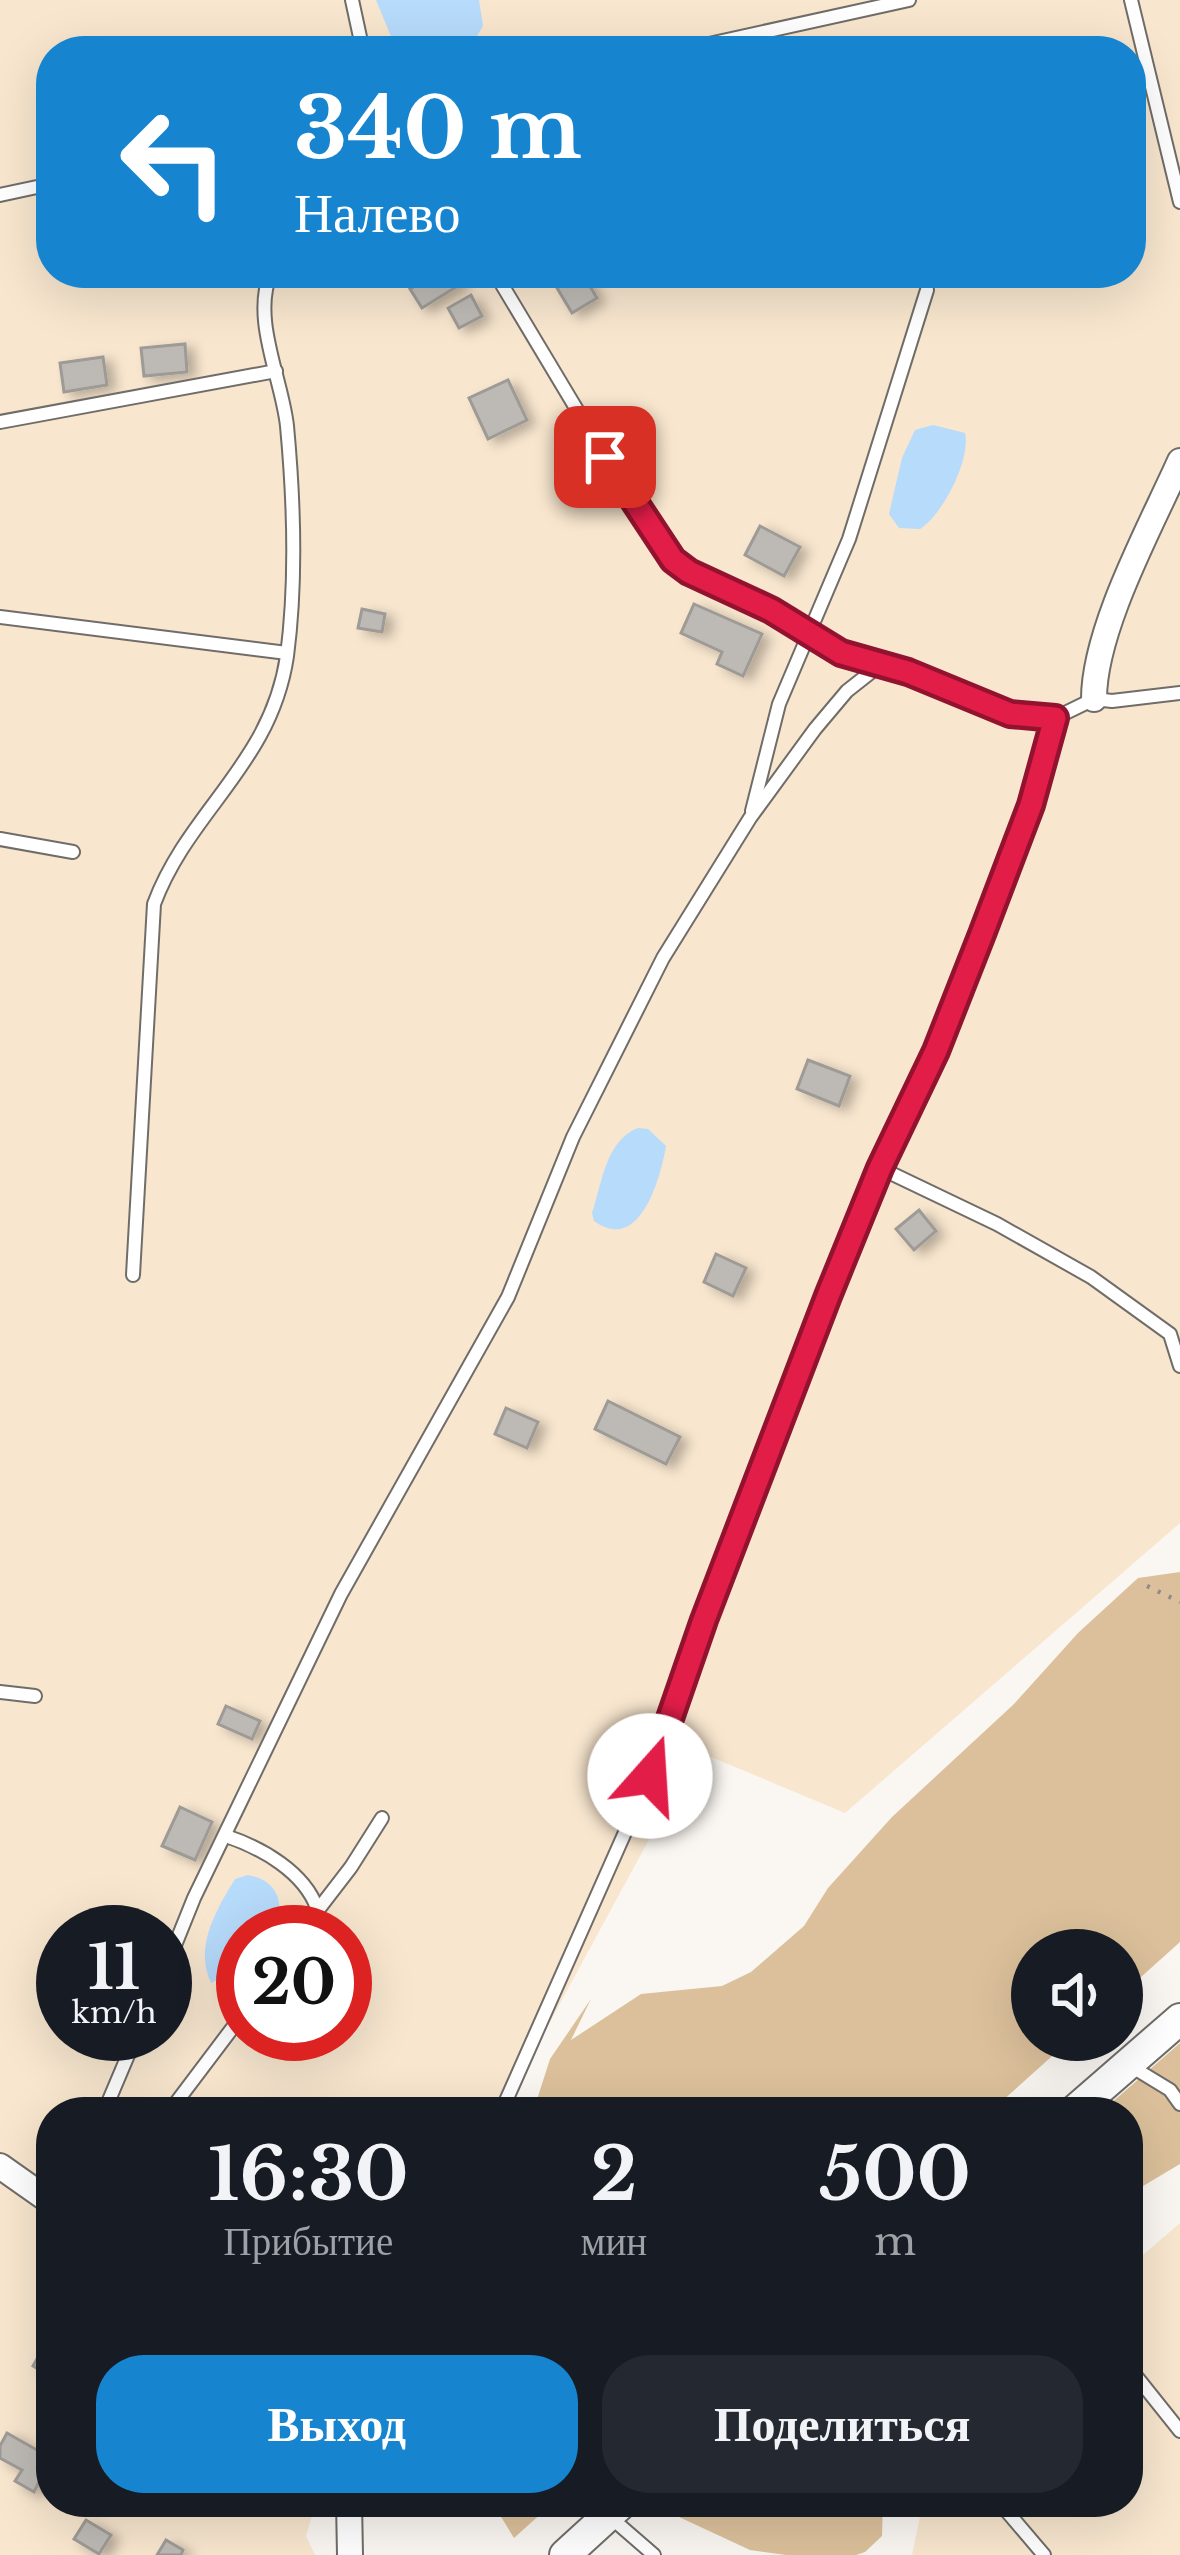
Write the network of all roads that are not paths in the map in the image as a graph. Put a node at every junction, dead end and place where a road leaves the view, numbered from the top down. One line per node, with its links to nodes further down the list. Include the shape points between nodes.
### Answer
1 (352, 0): 4 (lane)
2 (909, 0): 5 (lane)
3 (1131, 0): 6 (lane)
4 (360, 36)
5 (745, 36)
6 (1140, 36)
7 (1146, 62): 10 (lane)
8 (36, 187): 9 (lane)
9 (0, 195)
10 (1180, 202)
11 (266, 288): 14 (lane)
12 (503, 288): 18 (lane, via 673,560)
13 (927, 290): 18 (lane, via 849,539)
14 (276, 371): 15 (lane); 19 (lane, via 294,543)
15 (0, 422)
16 (1180, 460): 22 (street, via 1104,640)
17 (0, 617): 19 (lane)
18 (807, 632): 20 (lane); 24 (lane, via 778,704)
19 (287, 653): 28 (lane, via 255,751 168,868 154,904)
20 (880, 664): 23 (lane, via 1010,714); 24 (lane, via 847,691)
21 (1180, 693): 22 (lane)
22 (1094, 699): 23 (lane)
23 (1055, 718): 27 (lane, via 1031,805 959,992)
24 (750, 818): 33 (lane, via 663,958 573,1137 508,1297 341,1594)
25 (0, 838): 26 (lane)
26 (73, 852)
27 (880, 1168): 29 (lane, via 1091,1277 1170,1334); 44 (lane, via 650,1776)
28 (133, 1275)
29 (1180, 1366)
30 (0, 1692): 31 (lane)
31 (35, 1696)
32 (382, 1818): 36 (lane)
33 (226, 1836): 34 (lane); 35 (lane, via 286,1868)
34 (191, 1905)
35 (316, 1905)
36 (320, 1905)
37 (1180, 2019): 40 (street)
38 (216, 2050): 43 (lane)
39 (126, 2061): 42 (lane)
40 (1127, 2064): 41 (lane); 45 (street)
41 (1175, 2087): 46 (lane)
42 (110, 2097)
43 (180, 2097)
44 (509, 2097)
45 (1090, 2097)
46 (1180, 2104)
47 (6, 2175): 48 (street)
48 (36, 2193)
49 (1143, 2385): 50 (lane)
50 (1180, 2431)
51 (349, 2517): 55 (street)
52 (607, 2517): 56 (street)
53 (623, 2517): 57 (lane)
54 (1012, 2517): 58 (lane)
55 (350, 2555)
56 (565, 2555)
57 (654, 2555)
58 (1044, 2555)

